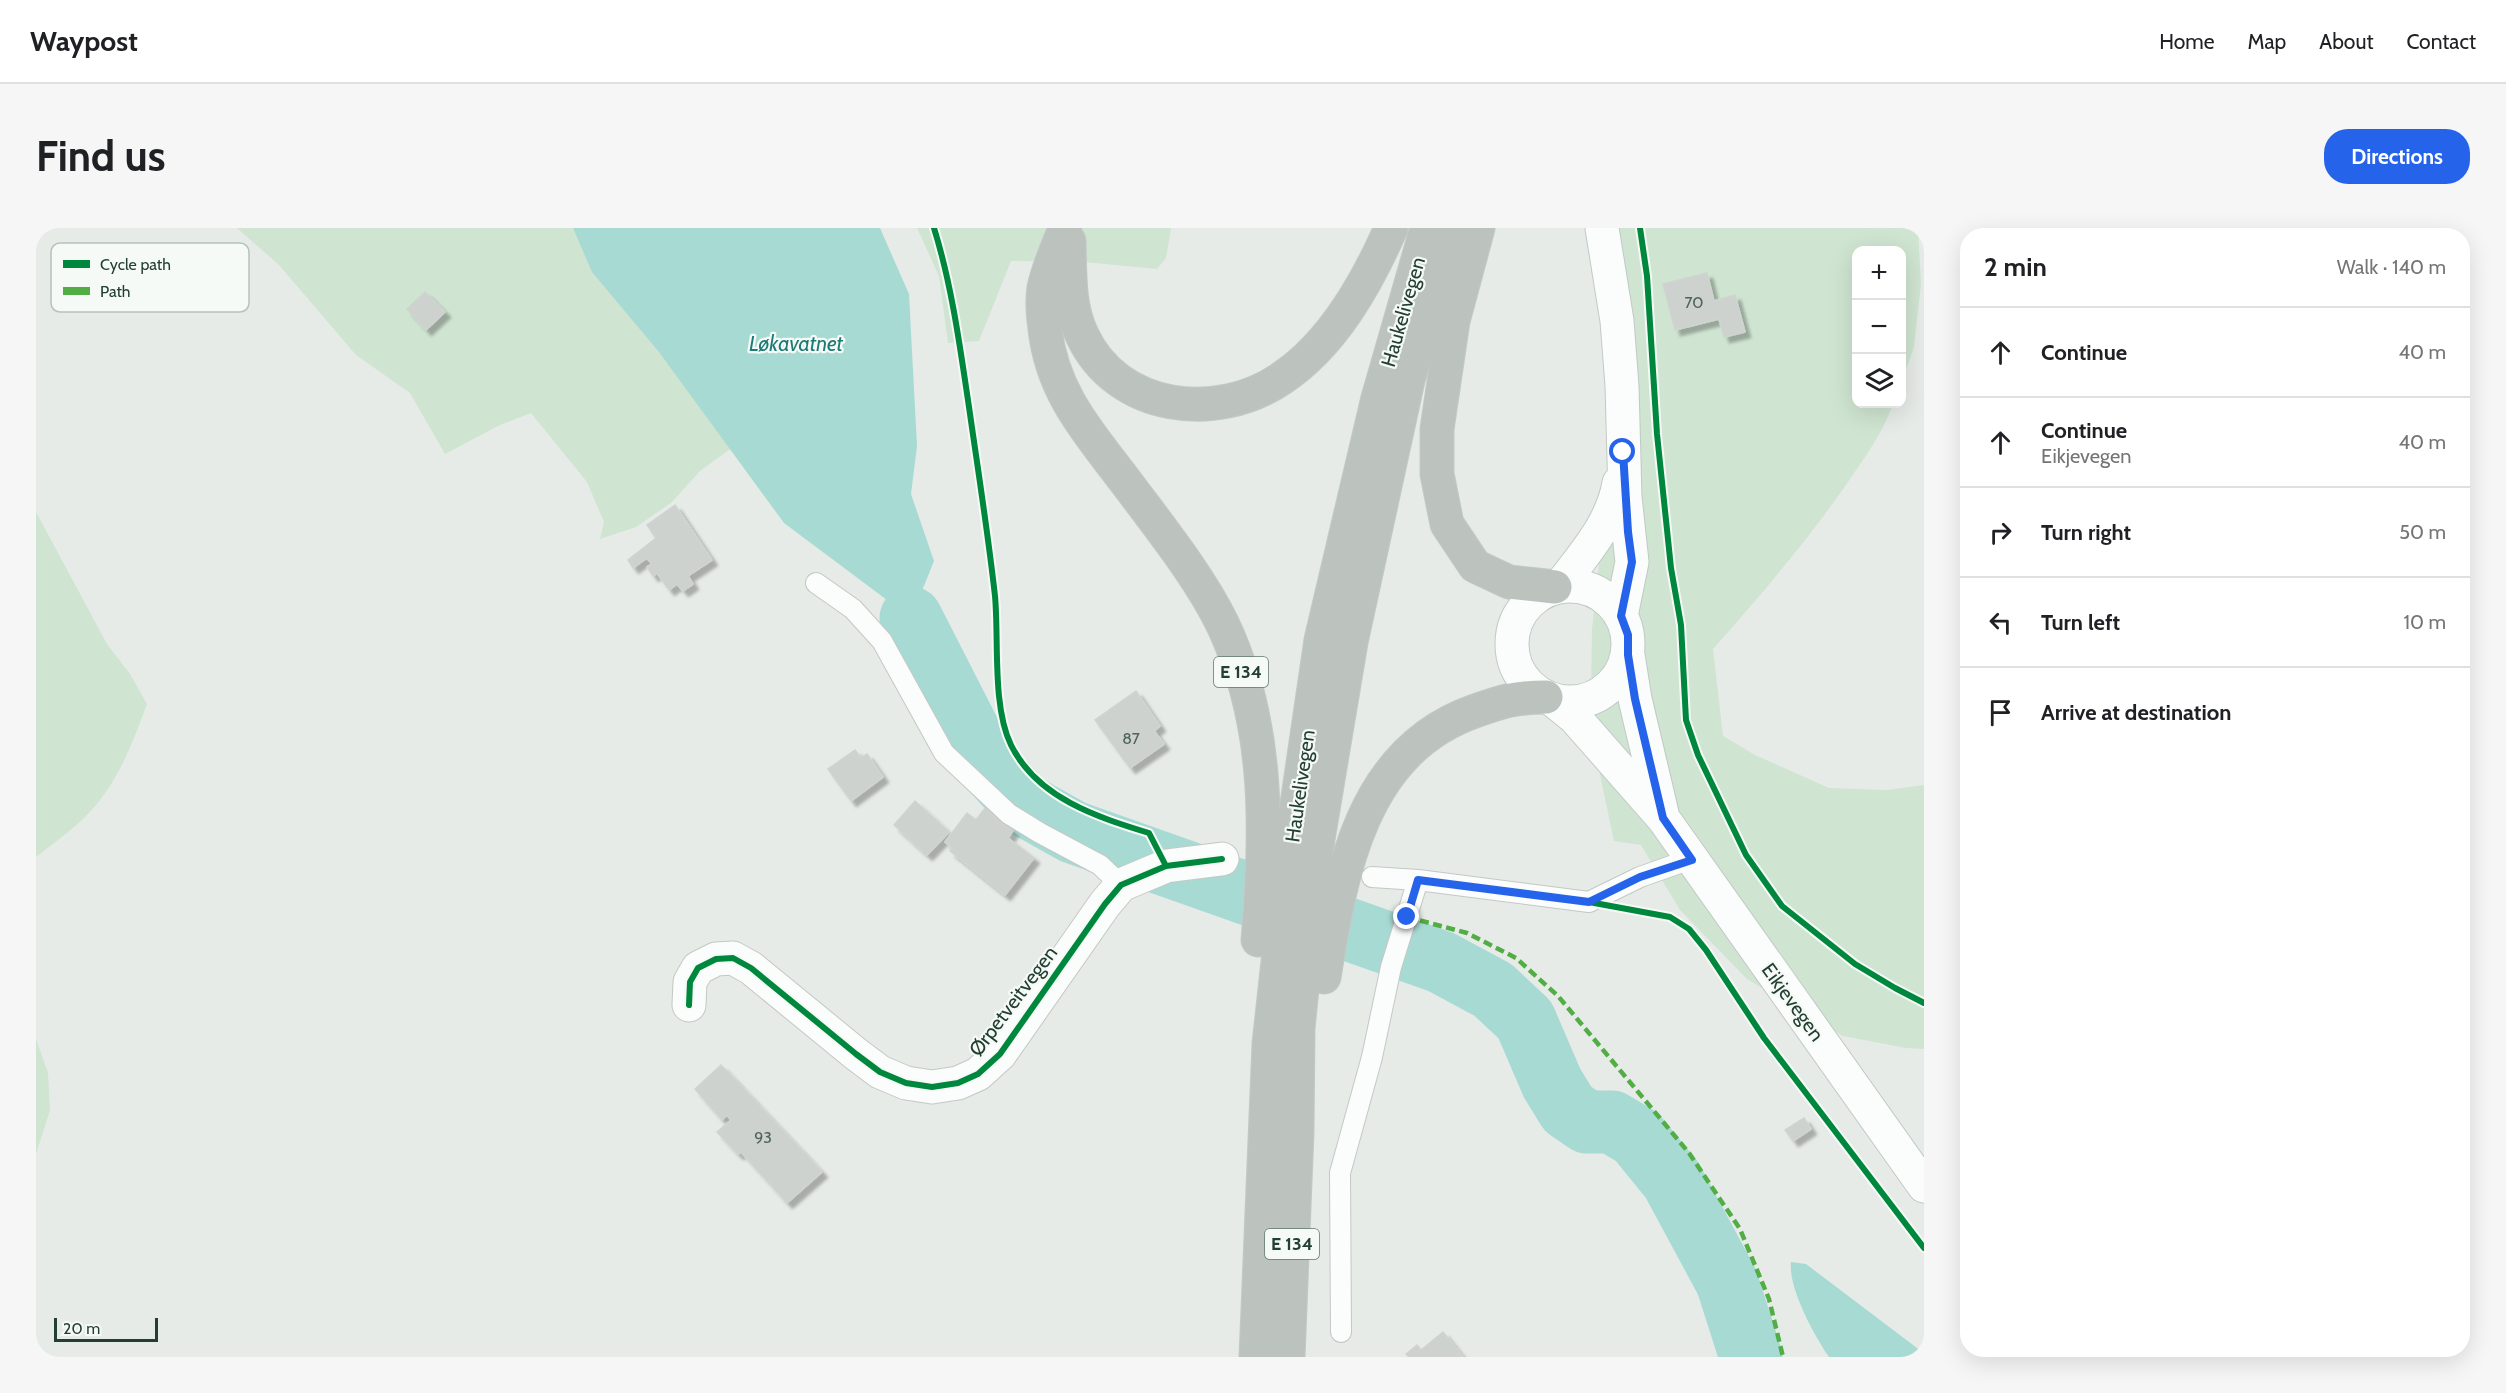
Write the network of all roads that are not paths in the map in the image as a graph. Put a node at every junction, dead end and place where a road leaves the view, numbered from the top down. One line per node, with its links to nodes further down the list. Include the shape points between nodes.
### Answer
1 (1067, 228): 2 (highway, E 134, via 1070,302 1082,335 1097,360 1133,391 1163,401 1194,405 1223,404 1253,394 1282,378 1325,340 1352,301); 21 (highway, E 134, via 1044,288 1047,351 1060,388 1075,415 1177,552 1222,624 1252,710 1260,758 1264,872 1247,1080)
2 (1390, 228)
3 (1427, 228): 21 (highway, Haukelivegen / E 134, via 1378,398 1321,640 1290,852 1269,1044)
4 (1452, 228): 20 (highway, Haukelivegen / E 134, via 1408,380 1351,642 1315,863 1298,1028)
5 (1478, 228): 9 (highway, via 1452,321 1437,429 1437,474 1447,524 1475,566 1509,582)
6 (1602, 228): 7 (street, via 1617,321)
7 (1623, 452): 9 (street, via 1617,496 1607,521); 10 (street, via 1632,562)
8 (816, 583): 18 (lane, via 853,609 882,641 944,753 957,768 1009,814 1100,865)
9 (1558, 586): 10 (street, via 1593,590 1608,599); 12 (street, via 1537,596 1523,610 1514,628 1512,649 1517,668 1529,686)
10 (1621, 616): 11 (street, via 1628,635)
11 (1628, 655): 12 (street, via 1620,674 1607,689 1586,700); 13 (street, Eikjevegen)
12 (1550, 699): 13 (street, Eikjevegen, via 1575,718); 20 (highway, E 134, via 1518,697 1450,720 1420,739 1382,781 1360,826 1337,898 1312,1078)
13 (1663, 818): 15 (street, Eikjevegen)
14 (1222, 860): 18 (street, Ørpetveitvegen, via 1166,866)
15 (1692, 860): 17 (lane, via 1640,877 1589,902); 22 (street, Eikjevegen)
16 (1372, 877): 17 (lane)
17 (1418, 880): 23 (lane, via 1391,967 1372,1057 1340,1173)
18 (1121, 885): 19 (street, Ørpetveitvegen, via 1000,1054 978,1074 958,1083 932,1087 906,1083 880,1072 751,968 733,958 716,959 698,968 690,982)
19 (689, 1005)
20 (1297, 1132): 25 (highway, Haukelivegen / E 134)
21 (1263, 1172): 24 (highway, Haukelivegen / E 134)
22 (1924, 1186)
23 (1341, 1332)
24 (1256, 1357)
25 (1288, 1357)

